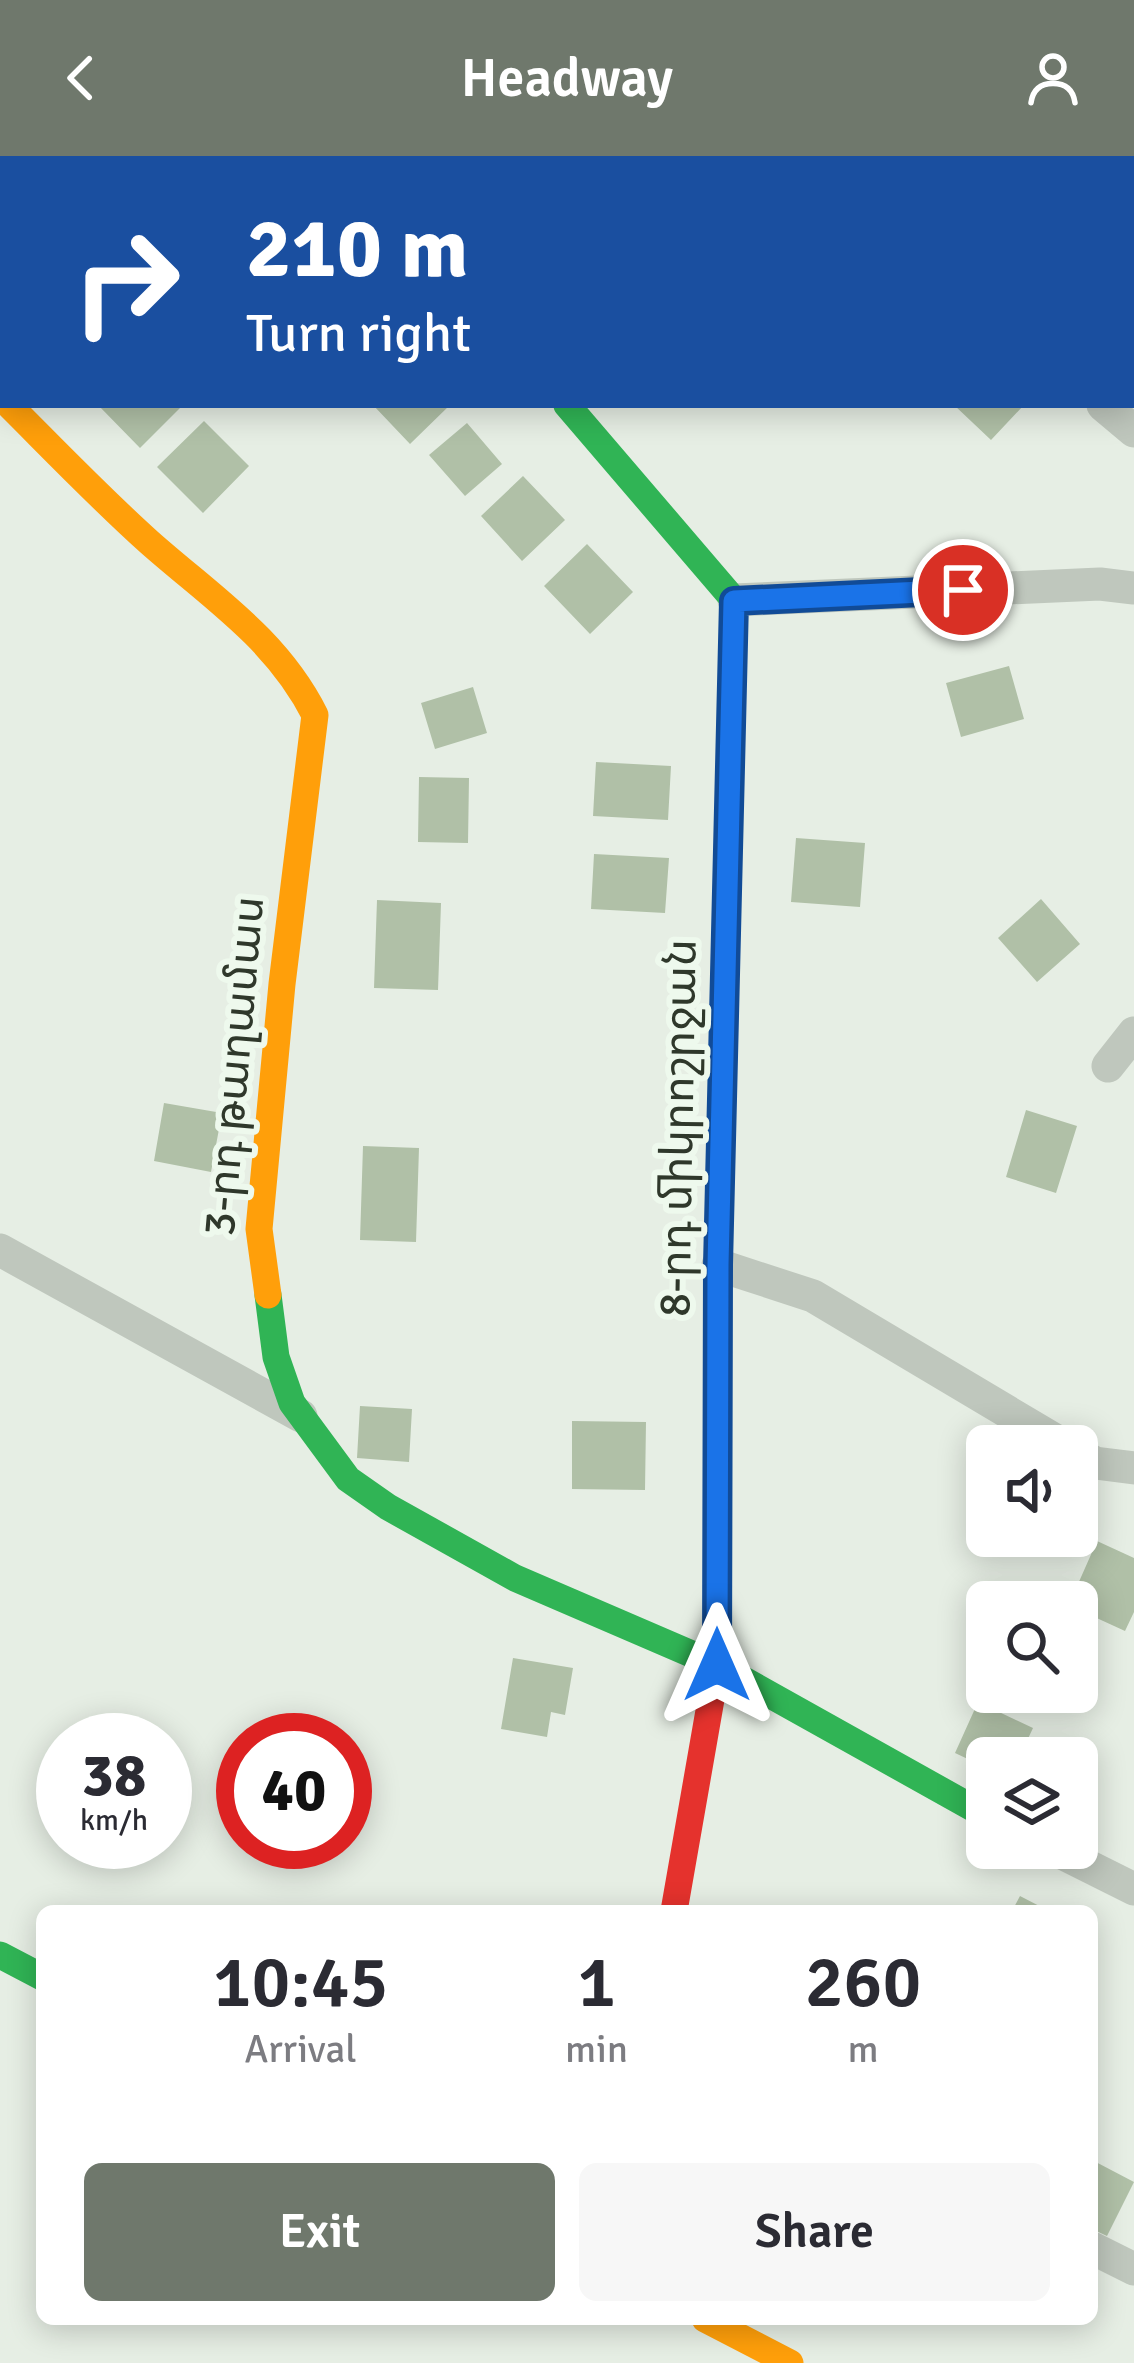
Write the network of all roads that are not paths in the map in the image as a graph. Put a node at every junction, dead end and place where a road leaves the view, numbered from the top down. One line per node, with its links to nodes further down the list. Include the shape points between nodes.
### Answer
1 (12, 408): 11 (street, 3-րդ թաղամաս, via 151,544 267,642 302,683 315,715 260,1229 276,1357)
2 (570, 408): 6 (street)
3 (1107, 408): 4 (street)
4 (1134, 430)
5 (1134, 588): 6 (street)
6 (734, 601): 10 (street, 8-րդ միկրոշրջան)
7 (1134, 1033): 8 (street)
8 (1108, 1066)
9 (0, 1250): 11 (street)
10 (718, 1265): 12 (street, via 813,1296); 15 (street, 8-րդ միկրոշրջան)
11 (301, 1416): 15 (street, 3-րդ թաղամաս, via 348,1479 388,1507 514,1578)
12 (1030, 1425)
13 (1098, 1463): 14 (street)
14 (1134, 1468)
15 (717, 1665): 16 (street, 3-րդ թաղամաս); 19 (street, 8-րդ միկրոշրջան)
16 (966, 1804)
17 (1095, 1869): 18 (street)
18 (1134, 1888)
19 (675, 1905)
20 (0, 1955): 21 (street)
21 (36, 1974)
22 (1098, 2251): 23 (street)
23 (1134, 2269)
24 (717, 2325): 25 (street)
25 (790, 2363)

